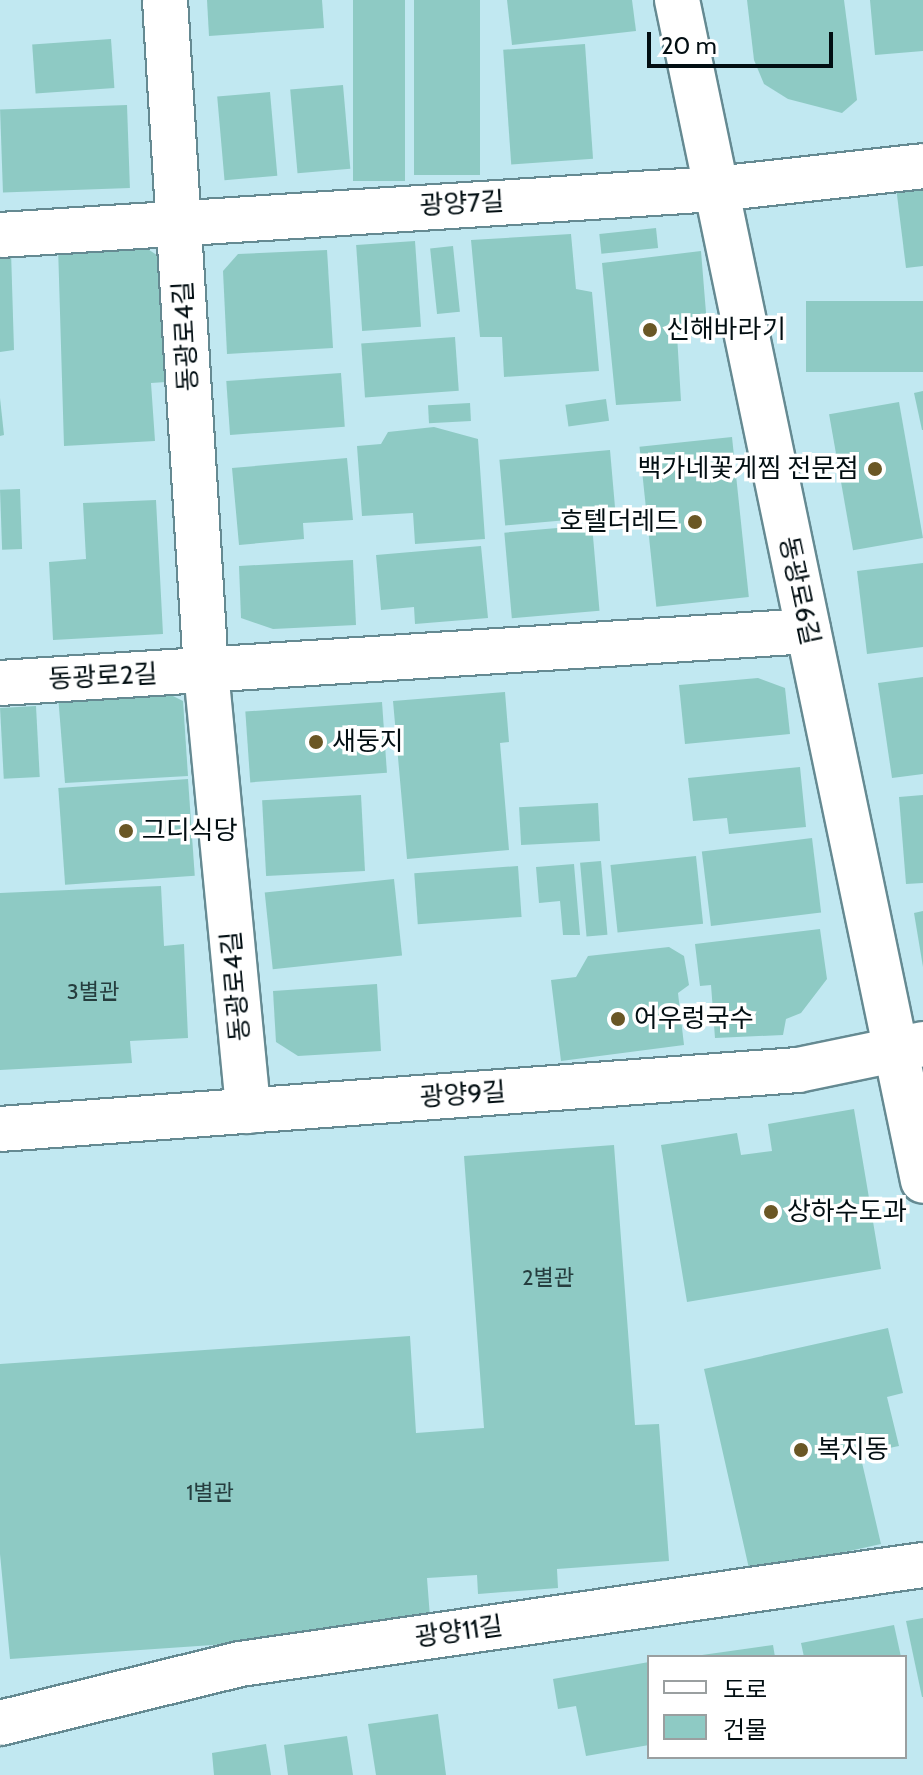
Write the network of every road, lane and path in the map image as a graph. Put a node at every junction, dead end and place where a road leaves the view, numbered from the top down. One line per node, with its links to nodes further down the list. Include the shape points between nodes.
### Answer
1 (165, 0): 5 (street, 동광로4길)
2 (677, 0): 4 (street, 동광로6길)
3 (923, 166): 4 (street, 광양7길)
4 (716, 189): 5 (street, 광양7길); 7 (street, 동광로6길)
5 (179, 220): 6 (street, 광양7길); 8 (street, 동광로4길)
6 (0, 235)
7 (808, 631): 8 (street); 10 (street, 동광로6길)
8 (206, 671): 9 (street, 동광로2길); 11 (street, 동광로4길)
9 (0, 683)
10 (910, 1046): 11 (street, 광양9길, via 798,1070); 13 (street, 동광로6길)
11 (248, 1111): 12 (street, 광양9길)
12 (0, 1129)
13 (923, 1181)
14 (923, 1565): 15 (street, 광양11길, via 240,1664)
15 (0, 1723)

